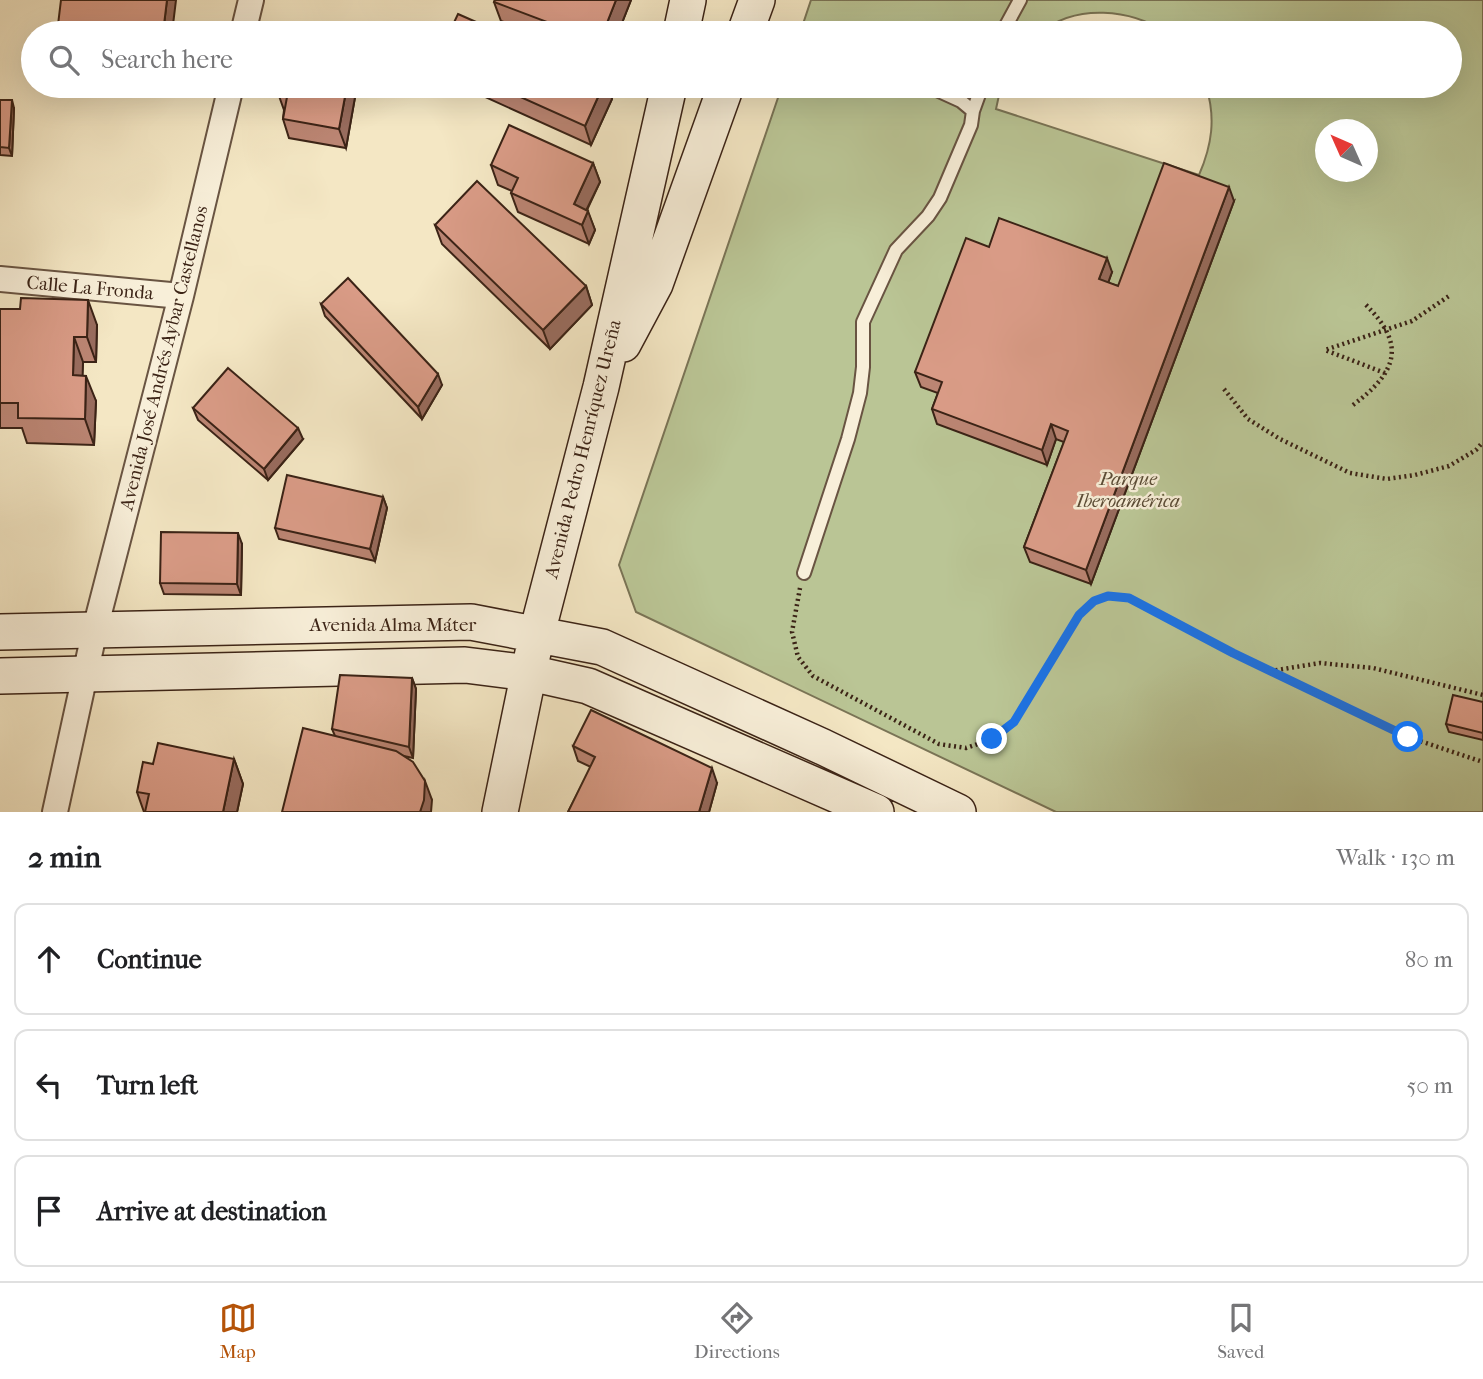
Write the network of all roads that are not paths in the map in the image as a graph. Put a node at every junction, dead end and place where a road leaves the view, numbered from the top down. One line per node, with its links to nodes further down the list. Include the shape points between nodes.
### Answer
1 (251, 0): 4 (street)
2 (688, 0): 5 (main road)
3 (1020, 0): 6 (lane)
4 (246, 21)
5 (684, 21)
6 (1009, 21)
7 (227, 98): 14 (street, Avenida José Andrés Aybar Castellanos)
8 (666, 98): 15 (main road, Avenida Pedro Henríquez Ureña)
9 (722, 98): 15 (main road, via 655,284)
10 (954, 98): 12 (lane)
11 (978, 98): 12 (lane)
12 (973, 111): 16 (lane, via 940,198 896,250 863,322 860,393)
13 (0, 279): 14 (street, Calle La Fronda)
14 (181, 296): 17 (street, Avenida José Andrés Aybar Castellanos)
15 (600, 387): 19 (main road, Avenida Pedro Henríquez Ureña)
16 (804, 573)
17 (95, 629): 18 (main road, Avenida Alma Máter); 19 (main road, Avenida Alma Máter, via 471,622); 20 (street, Avenida José Andrés Aybar Castellanos)
18 (0, 632)
19 (537, 633): 21 (main road, Avenida Pedro Henríquez Ureña); 23 (main road, Avenida Alma Máter, via 602,647 823,747)
20 (88, 673): 21 (main road, Avenida Alma Máter, via 464,665); 22 (main road, Avenida Alma Máter); 24 (street)
21 (530, 673): 25 (main road, Avenida Pedro Henríquez Ureña); 26 (main road, Avenida Alma Máter, via 588,686)
22 (0, 676)
23 (946, 809)
24 (55, 812)
25 (500, 812)
26 (876, 812)

